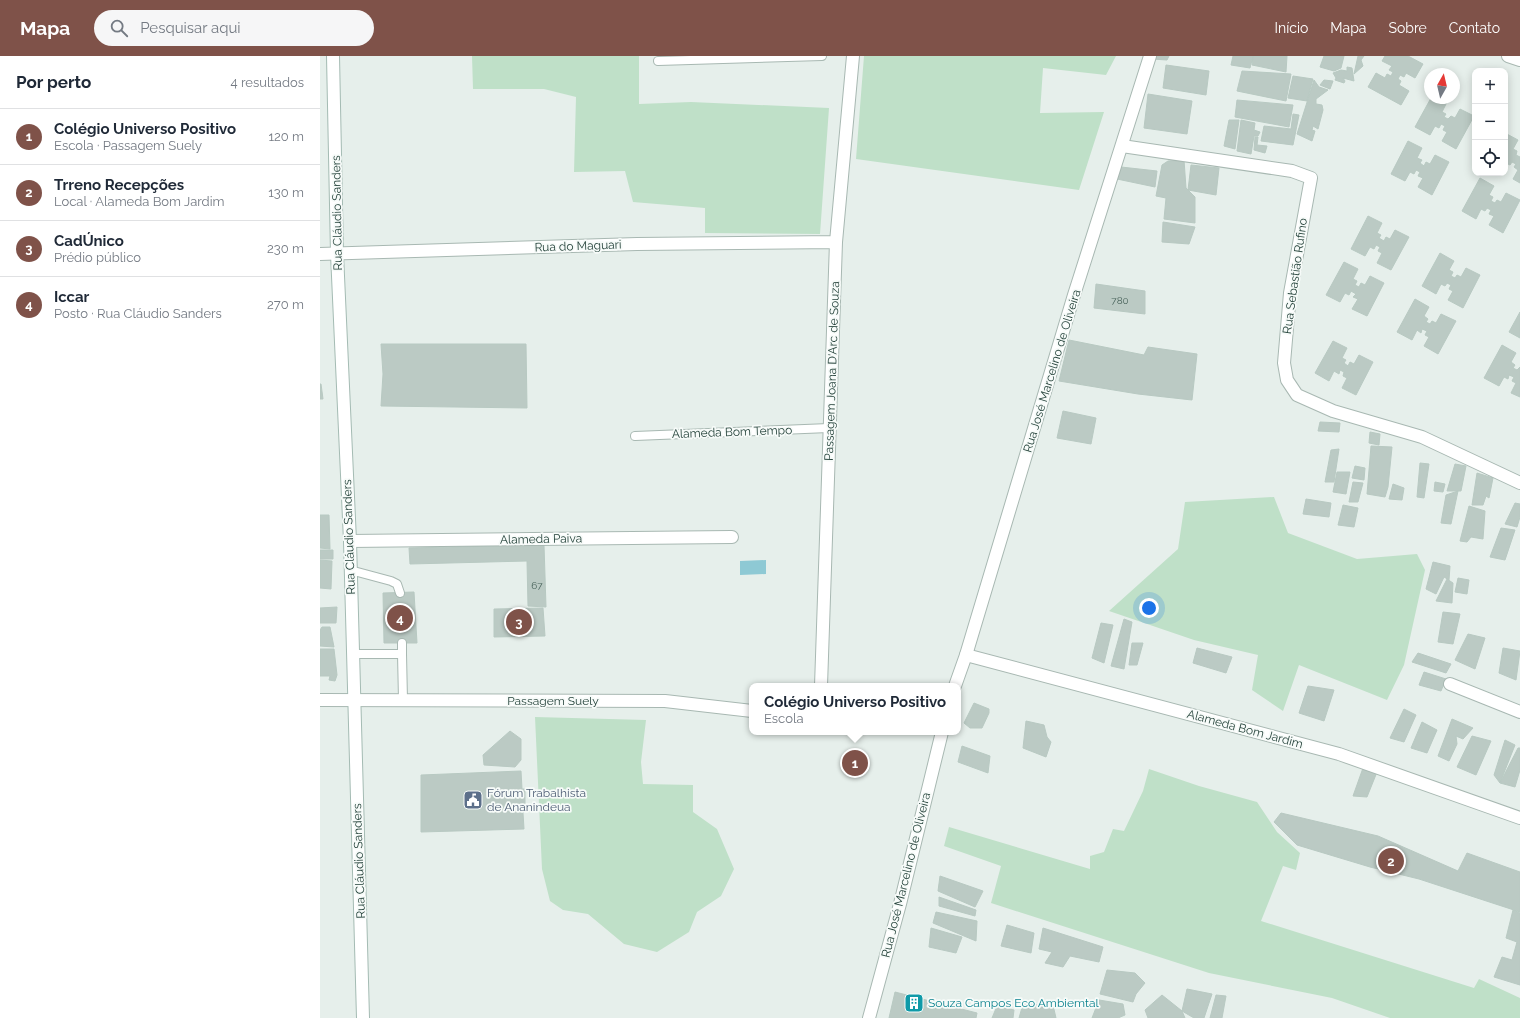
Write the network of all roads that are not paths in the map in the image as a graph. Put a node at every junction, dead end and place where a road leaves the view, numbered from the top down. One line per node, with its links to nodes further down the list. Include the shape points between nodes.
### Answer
1 (333, 56): 11 (street, Rua Cláudio Sanders)
2 (822, 56): 7 (lane)
3 (852, 56): 9 (street, Passagem Joana D'Arc de Souza)
4 (1150, 56): 8 (street, Rua José Marcelino de Oliveira)
5 (1508, 56): 6 (street)
6 (1520, 60)
7 (658, 61)
8 (1122, 146): 14 (street, Rua Sebastião Rufino, via 1292,171 1311,178 1290,293 1284,363 1287,380 1297,395 1333,411 1422,437); 22 (street, Rua José Marcelino de Oliveira, via 1074,295)
9 (836, 242): 11 (street, Rua do Maguari, via 637,244); 12 (street, Passagem Joana D'Arc de Souza)
10 (320, 254): 11 (street, Rua do Maguari)
11 (337, 254): 16 (street, Rua Cláudio Sanders)
12 (829, 428): 13 (lane, Alameda Bom Tempo); 23 (street, Passagem Joana D'Arc de Souza)
13 (635, 436)
14 (1520, 483)
15 (732, 537): 16 (street, Alameda Paiva)
16 (350, 542): 17 (street, Rua Cláudio Sanders)
17 (350, 570): 18 (lane, via 391,580 397,584); 20 (street, Rua Cláudio Sanders)
18 (400, 593)
19 (402, 643): 21 (lane)
20 (353, 654): 21 (lane); 27 (street, Rua Cláudio Sanders)
21 (402, 654): 28 (lane)
22 (966, 655): 24 (street, Rua José Marcelino de Oliveira); 32 (street, Alameda Bom Jardim, via 1339,754)
23 (821, 683)
24 (956, 683)
25 (1450, 684): 30 (street)
26 (320, 700): 27 (street, Passagem Suely)
27 (354, 700): 28 (street, Passagem Suely); 33 (street, Rua Cláudio Sanders)
28 (403, 700): 29 (street, Passagem Suely, via 665,701)
29 (749, 711)
30 (1520, 712)
31 (938, 735): 34 (street, Rua José Marcelino de Oliveira, via 900,904)
32 (1520, 818)
33 (363, 1018)
34 (869, 1018)

